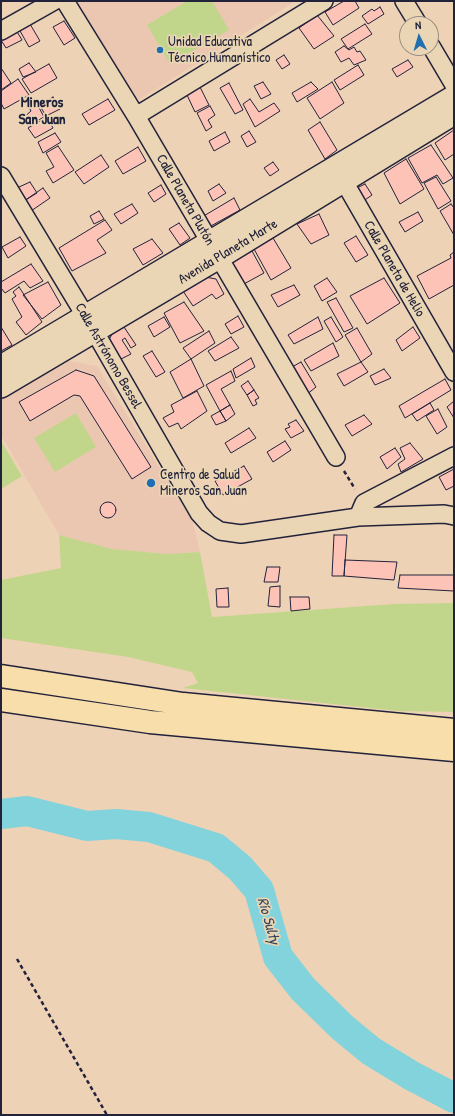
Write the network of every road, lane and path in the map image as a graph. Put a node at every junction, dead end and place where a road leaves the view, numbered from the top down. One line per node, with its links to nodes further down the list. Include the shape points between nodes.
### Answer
1 (54, 1): 6 (street)
2 (65, 1): 11 (street, Calle Planeta Plutón)
3 (324, 1): 11 (street)
4 (404, 1): 5 (street)
5 (413, 16)
6 (1, 31)
7 (437, 56): 8 (street)
8 (454, 85)
9 (454, 96): 12 (street, Avenida Planeta Marte)
10 (454, 114): 12 (street, Avenida Planeta Marte)
11 (136, 116): 14 (street, Calle Planeta Plutón)
12 (339, 174): 14 (street, Avenida Planeta Marte); 17 (street, Calle Planeta de Helio)
13 (1, 176): 15 (street, Calle Astrónomo Bessel)
14 (214, 250): 15 (street, Avenida Planeta Marte); 20 (street, Calle Planeta Plutón)
15 (90, 324): 16 (street, Avenida Planeta Marte); 18 (street, Avenida Planeta Marte); 21 (street, Calle Astrónomo Bessel, via 208,523 220,531 241,534)
16 (1, 366)
17 (454, 372)
18 (1, 387)
19 (454, 456): 21 (street)
20 (336, 457): 21 (path)
21 (361, 510): 22 (street)
22 (454, 516)
23 (1, 676): 25 (highway, via 183,704)
24 (1, 700): 26 (highway, via 150,722)
25 (454, 730)
26 (454, 750)
27 (17, 959): 28 (path)
28 (107, 1115)

